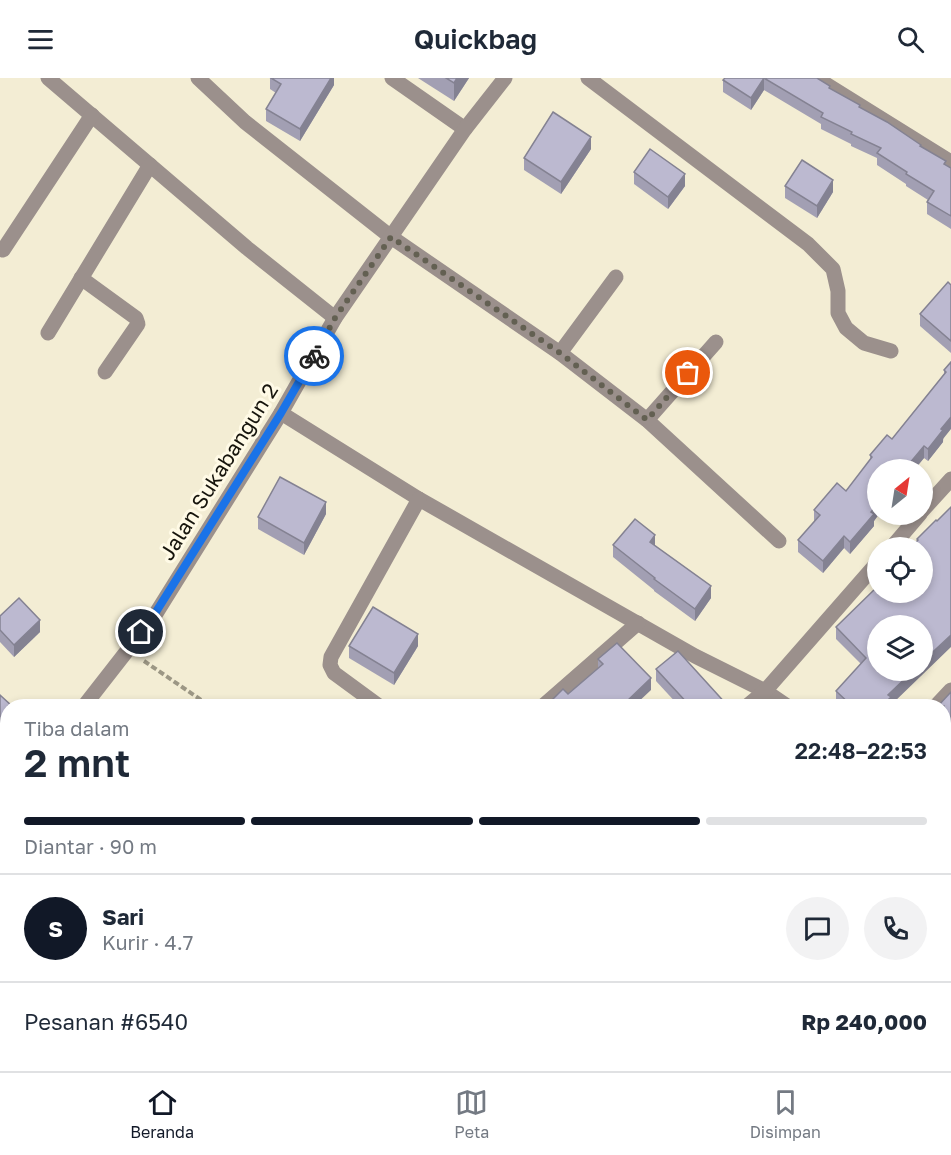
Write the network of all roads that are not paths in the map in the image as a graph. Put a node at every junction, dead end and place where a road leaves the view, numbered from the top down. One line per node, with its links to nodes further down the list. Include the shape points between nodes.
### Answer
1 (48, 78): 7 (street)
2 (198, 78): 11 (street, via 245,122)
3 (392, 78): 8 (street)
4 (505, 78): 8 (street, Jalan Sukabangun 2)
5 (588, 78): 18 (street, via 808,244 832,269 838,313 846,328 864,343)
6 (816, 78): 9 (street)
7 (92, 115): 10 (street); 12 (street)
8 (465, 129): 11 (street, Jalan Sukabangun 2)
9 (951, 162)
10 (150, 165): 14 (street); 15 (street)
11 (391, 237): 15 (street, Jalan Sukabangun 2); 19 (street)
12 (3, 250)
13 (616, 277): 19 (street)
14 (81, 278): 16 (street); 20 (street, via 138,321)
15 (335, 318): 21 (street, Jalan Sukabangun 2)
16 (48, 333)
17 (716, 342): 22 (street)
18 (891, 351)
19 (560, 353): 22 (street)
20 (105, 372)
21 (281, 413): 25 (street); 32 (street, Jalan Sukabangun 2, via 154,615)
22 (647, 420): 28 (street)
23 (951, 478): 24 (street)
24 (933, 498)
25 (419, 499): 30 (street); 33 (street, via 331,657 334,673)
26 (911, 525): 27 (street)
27 (900, 537)
28 (779, 541)
29 (867, 575): 31 (street)
30 (638, 623): 31 (street); 34 (street)
31 (765, 691): 35 (street); 36 (street)
32 (89, 699)
33 (369, 699)
34 (551, 699)
35 (755, 699)
36 (777, 699)

